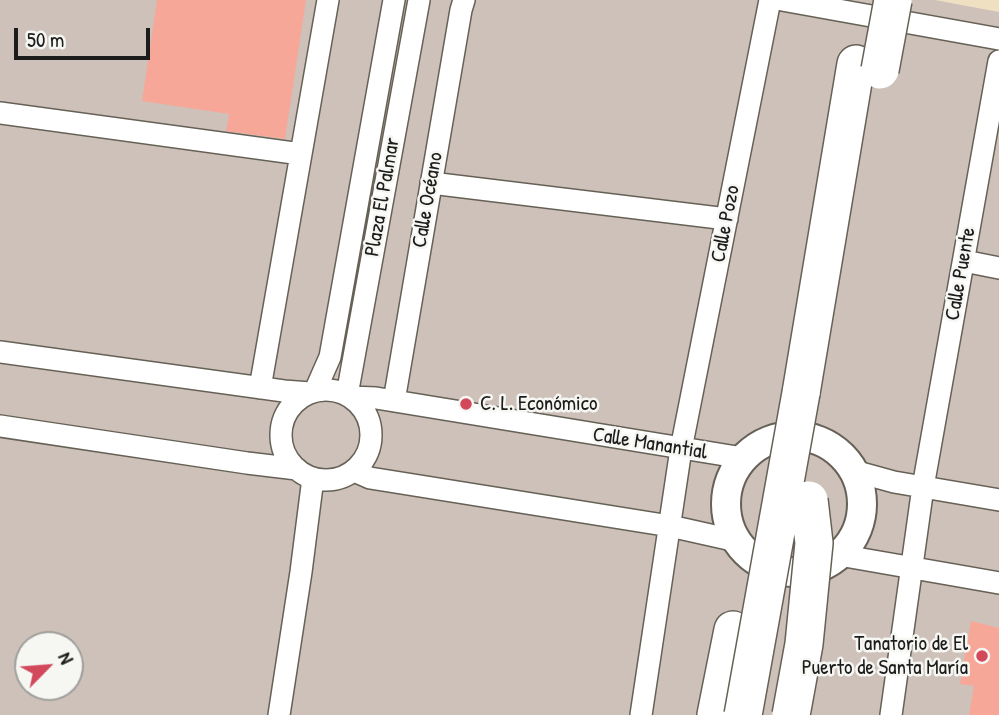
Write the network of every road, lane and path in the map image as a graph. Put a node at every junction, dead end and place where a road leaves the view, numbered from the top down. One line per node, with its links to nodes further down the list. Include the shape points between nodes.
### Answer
1 (328, 0): 13 (street)
2 (394, 0): 20 (street, Plaza El Palmar, via 330,357)
3 (419, 0): 21 (street, Plaza El Palmar)
4 (464, 0): 14 (street, Calle Océano)
5 (771, 0): 15 (street, Calle Pozo)
6 (782, 0): 9 (street)
7 (868, 0): 11 (highway)
8 (893, 0): 11 (highway, bridge)
9 (999, 39)
10 (999, 61): 16 (street, Calle Puente)
11 (868, 67): 30 (highway)
12 (0, 113): 13 (street)
13 (301, 154): 19 (street)
14 (431, 183): 15 (street); 22 (street, Calle Océano)
15 (727, 219): 24 (street, Calle Pozo)
16 (964, 261): 17 (street); 29 (street, Calle Puente)
17 (999, 268)
18 (0, 352): 19 (street)
19 (260, 388): 20 (street)
20 (312, 392): 21 (street, via 337,391); 28 (street, via 289,409 281,434 288,459)
21 (348, 396): 22 (street, Calle Manantial); 26 (street, via 365,412 371,433 367,454)
22 (394, 401): 24 (street, Calle Manantial)
23 (0, 426): 28 (street)
24 (681, 449): 25 (street, Calle Manantial); 32 (street, Calle Pozo)
25 (743, 458): 27 (street, via 774,438 802,436 829,445); 33 (street, via 727,490 726,508)
26 (354, 471): 28 (street, via 334,480); 32 (street, via 370,478)
27 (854, 471): 29 (street); 34 (street, via 861,488 859,525)
28 (305, 474): 37 (street, via 301,572)
29 (923, 487): 31 (street); 35 (street, Calle Puente)
30 (798, 488): 39 (highway, via 765,509); 40 (highway, bridge); 41 (highway, bridge); 42 (highway, bridge, via 814,543)
31 (999, 500)
32 (670, 526): 33 (street); 38 (street, Calle Pozo)
33 (737, 541): 34 (street, via 766,566 785,571 823,566)
34 (839, 555): 35 (street)
35 (911, 568): 36 (street); 43 (street, Calle Puente)
36 (999, 583)
37 (279, 715)
38 (641, 715)
39 (716, 715)
40 (743, 715)
41 (768, 715)
42 (791, 715)
43 (891, 715)

